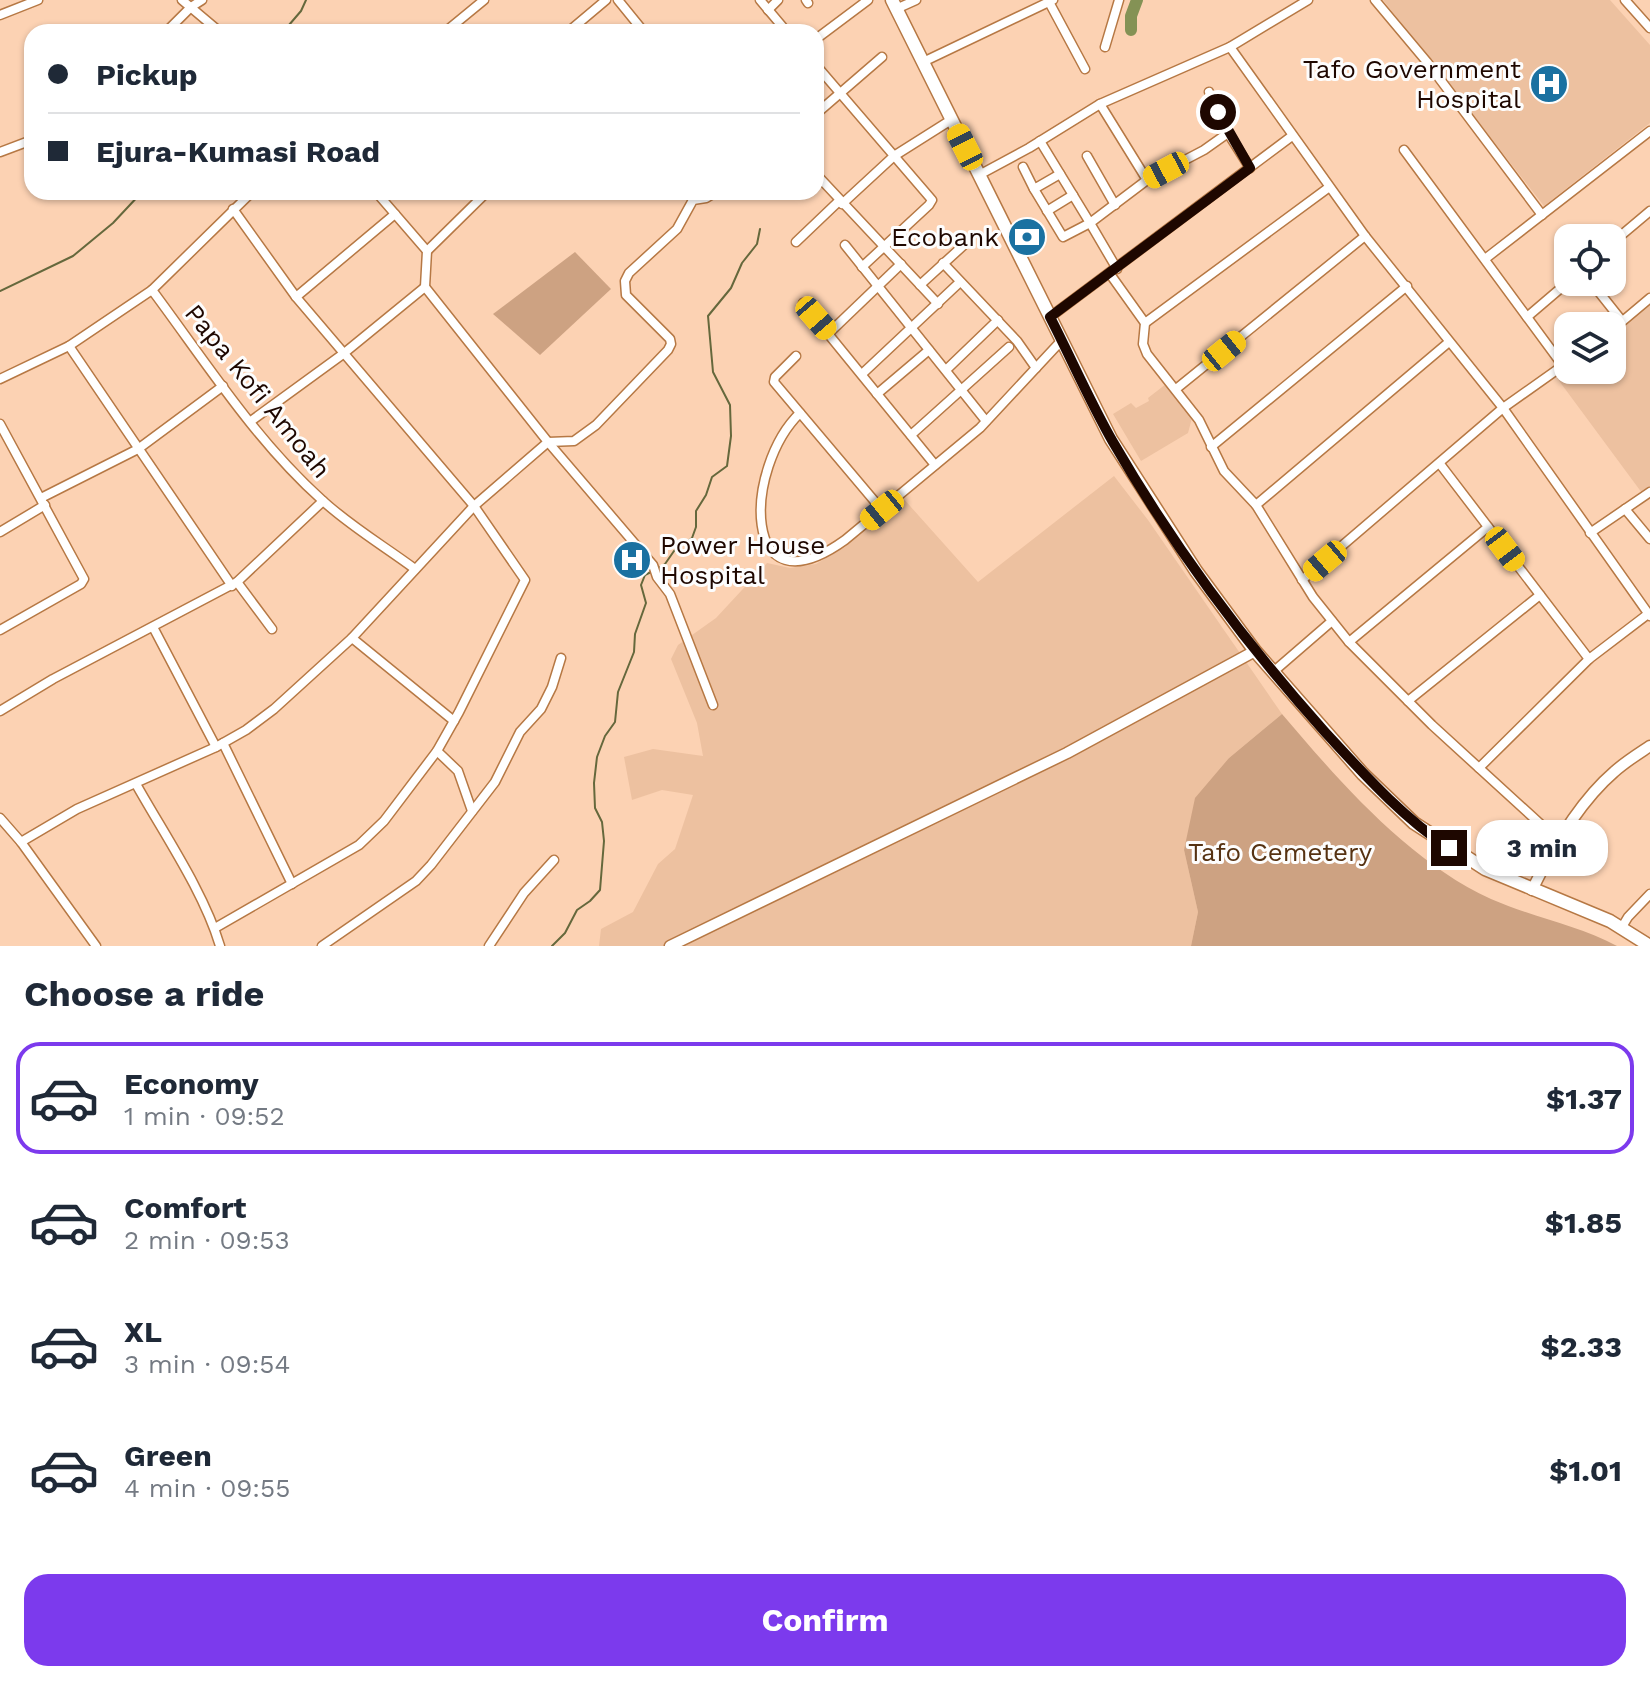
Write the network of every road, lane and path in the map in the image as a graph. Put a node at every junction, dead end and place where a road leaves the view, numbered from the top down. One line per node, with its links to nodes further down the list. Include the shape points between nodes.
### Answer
1 (38, 0): 16 (street)
2 (182, 0): 18 (street)
3 (202, 0): 18 (street)
4 (484, 0): 24 (street)
5 (606, 0): 25 (street)
6 (618, 0): 26 (street)
7 (760, 0): 19 (street)
8 (778, 0): 19 (street)
9 (868, 0): 28 (street)
10 (916, 0): 17 (street)
11 (1119, 0): 29 (street)
12 (1308, 0): 30 (street)
13 (1375, 0): 68 (street)
14 (1625, 0): 21 (street)
15 (1051, 1): 32 (street); 33 (street)
16 (15, 4): 20 (street)
17 (894, 5): 32 (main road)
18 (191, 7): 22 (street); 23 (street)
19 (768, 10): 27 (street)
20 (0, 15)
21 (1648, 20)
22 (174, 24)
23 (211, 24)
24 (455, 24)
25 (578, 24)
26 (638, 24)
27 (780, 24)
28 (824, 33)
29 (1105, 47)
30 (1230, 47): 37 (street); 42 (street)
31 (882, 57): 36 (street)
32 (923, 62): 39 (main road)
33 (1085, 69)
34 (824, 74): 36 (street)
35 (1209, 92): 41 (street)
36 (840, 93): 38 (street); 47 (street)
37 (1100, 104): 43 (street); 53 (street)
38 (824, 107)
39 (951, 120): 47 (street); 52 (main road)
40 (1650, 131): 68 (street)
41 (1228, 133): 50 (street); 53 (street)
42 (1292, 136): 50 (street); 55 (street)
43 (1040, 141): 51 (street); 52 (street)
44 (24, 143): 46 (street)
45 (1404, 150): 77 (street)
46 (0, 152)
47 (894, 156): 62 (street); 75 (street, via 932,200)
48 (1087, 156): 63 (street)
49 (1023, 167): 56 (street)
50 (1250, 168): 81 (street)
51 (1060, 174): 56 (street); 57 (street)
52 (979, 175): 95 (main road)
53 (1147, 180): 63 (street)
54 (824, 183): 62 (street)
55 (1328, 188): 71 (street); 99 (street)
56 (1034, 189): 65 (street)
57 (1073, 195): 65 (street); 69 (street)
58 (243, 200): 64 (street)
59 (383, 200): 67 (street)
60 (479, 200): 76 (street)
61 (693, 200): 125 (street, via 677,229 625,281 626,295 670,339 668,350 578,439)
62 (841, 202): 72 (street); 75 (street)
63 (1115, 205): 69 (street)
64 (233, 209): 87 (street); 90 (street)
65 (1047, 211): 69 (street, via 1063,237)
66 (1650, 211): 70 (street)
67 (395, 214): 76 (street); 90 (street)
68 (1542, 215): 77 (street)
69 (1090, 223): 81 (street)
70 (1626, 231)
71 (1365, 236): 85 (street); 117 (street)
72 (796, 242)
73 (965, 244): 78 (street)
74 (845, 245): 80 (street)
75 (884, 247): 79 (street); 80 (street)
76 (427, 251): 86 (street)
77 (1485, 259): 96 (street)
78 (943, 263): 82 (street); 83 (street)
79 (901, 264): 83 (street); 84 (street)
80 (862, 267): 84 (street)
81 (1113, 272): 95 (street); 99 (street)
82 (960, 282): 93 (street); 98 (street)
83 (920, 285): 93 (street)
84 (878, 286): 100 (street); 101 (street)
85 (1407, 286): 103 (street); 126 (street)
86 (425, 287): 108 (street); 125 (street)
87 (152, 290): 104 (street); 115 (street, Papa Kofi Amoah)
88 (1554, 294): 96 (street)
89 (1602, 296): 94 (street)
90 (296, 297): 108 (street)
91 (1650, 298): 97 (street)
92 (803, 303): 101 (street)
93 (938, 304): 100 (street)
94 (1615, 312)
95 (1050, 317): 102 (main road)
96 (1527, 317): 107 (street)
97 (1626, 318)
98 (998, 320): 110 (street); 111 (street)
99 (1145, 323): 117 (street, via 1147,354)
100 (911, 328): 106 (street); 113 (street)
101 (829, 333): 113 (street)
102 (1062, 340): 110 (street); 152 (main road, via 1134,477)
103 (1449, 342): 119 (street); 133 (street)
104 (69, 346): 114 (street); 127 (street)
105 (1009, 347): 116 (street)
106 (929, 350): 111 (street); 118 (street)
107 (1554, 350)
108 (343, 354): 121 (street); 134 (street)
109 (796, 356): 120 (street, via 774,382)
110 (1036, 368): 122 (street)
111 (946, 370): 116 (street)
112 (1554, 372): 119 (street)
113 (862, 374): 118 (street)
114 (0, 379)
115 (223, 386): 121 (street, Papa Kofi Amoah); 127 (street)
116 (960, 389): 122 (street); 124 (street)
117 (1176, 389): 126 (street)
118 (877, 394): 124 (street)
119 (1503, 408): 128 (street); 139 (street)
120 (800, 413): 136 (street); 136 (street, via 777,442 761,489 760,524 779,559 805,562 823,556)
121 (251, 421): 132 (street, Papa Kofi Amoah)
122 (986, 421): 129 (street)
123 (0, 424): 131 (street)
124 (911, 435): 129 (street)
125 (548, 442): 134 (street); 158 (street, via 653,565 670,594)
126 (1211, 447): 133 (street, via 1224,471)
127 (138, 449): 131 (street); 143 (street)
128 (1440, 464): 137 (street); 142 (street)
129 (935, 465): 136 (street)
130 (1650, 492): 135 (street)
131 (43, 501): 138 (street); 149 (street, via 84,579)
132 (323, 501): 141 (street, Papa Kofi Amoah); 143 (street)
133 (1256, 505): 142 (street)
134 (474, 506): 141 (street); 160 (street, via 525,580)
135 (1625, 509): 139 (street); 140 (street)
136 (882, 510)
137 (1488, 527): 144 (street); 151 (street)
138 (1, 530)
139 (1590, 533): 145 (street)
140 (1650, 539)
141 (415, 569): 150 (street)
142 (1302, 580): 146 (street)
143 (234, 584): 147 (street); 148 (street)
144 (1540, 595): 154 (street); 157 (street)
145 (1649, 615): 154 (street)
146 (1332, 621): 151 (street); 155 (street)
147 (153, 627): 159 (street); 161 (street)
148 (272, 629)
149 (0, 630)
150 (352, 638): 160 (street); 161 (street, via 274,709)
151 (1349, 642): 157 (street)
152 (1255, 651): 155 (main road); 180 (street, via 1067,753)
153 (561, 658): 166 (street, via 541,709 520,732 495,782)
154 (1589, 659): 164 (street)
155 (1273, 672): 172 (main road, via 1414,823 1485,869)
156 (0, 697): 159 (street)
157 (1408, 701): 164 (street)
158 (713, 705)
159 (3, 709)
160 (454, 721): 163 (street)
161 (219, 745): 165 (street); 171 (street)
162 (1650, 746): 168 (street, via 1600,785)
163 (437, 751): 166 (street, via 458,771); 171 (street, via 359,845)
164 (1479, 768): 168 (street)
165 (136, 784): 169 (street, via 77,809); 175 (street)
166 (472, 811): 178 (street, via 416,881)
167 (0, 818): 169 (street)
168 (1559, 841): 172 (street)
169 (21, 842): 176 (street)
170 (554, 860): 179 (street, via 524,893)
171 (292, 884): 175 (street)
172 (1532, 890): 174 (main road)
173 (1650, 894): 174 (street)
174 (1622, 927): 181 (main road)
175 (215, 928): 177 (street)
176 (96, 946)
177 (220, 946)
178 (322, 946)
179 (489, 946)
180 (670, 946)
181 (1650, 946)

